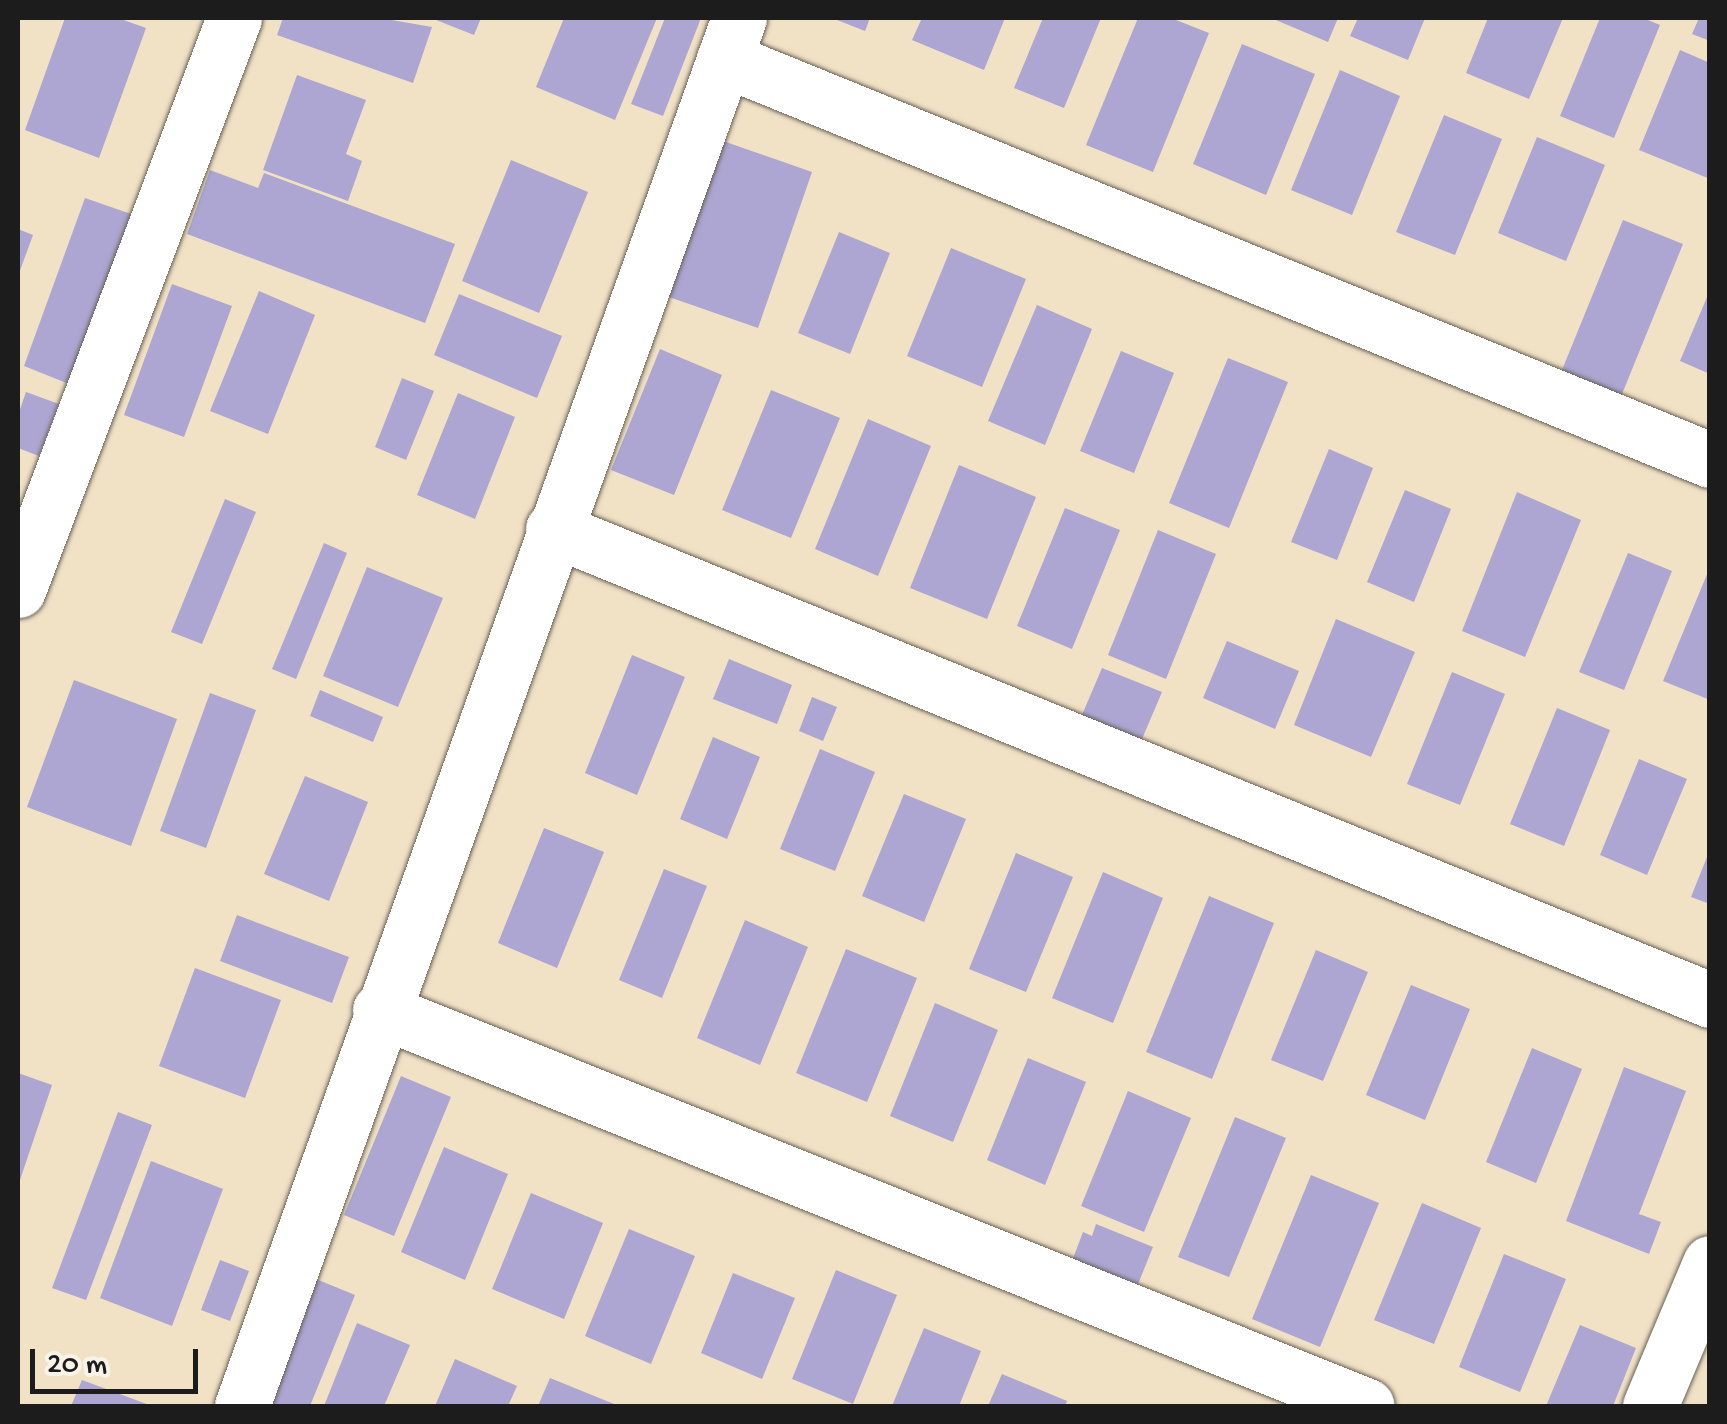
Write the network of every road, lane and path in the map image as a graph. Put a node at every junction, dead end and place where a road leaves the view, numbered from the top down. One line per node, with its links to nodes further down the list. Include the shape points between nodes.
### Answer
1 (234, 18): 5 (street)
2 (731, 38): 3 (street); 4 (street)
3 (1710, 460)
4 (553, 529): 6 (street); 7 (street)
5 (18, 590)
6 (1710, 1000)
7 (380, 1010): 9 (street); 10 (street)
8 (1710, 1263): 11 (street)
9 (242, 1406)
10 (1367, 1406)
11 (1650, 1406)

